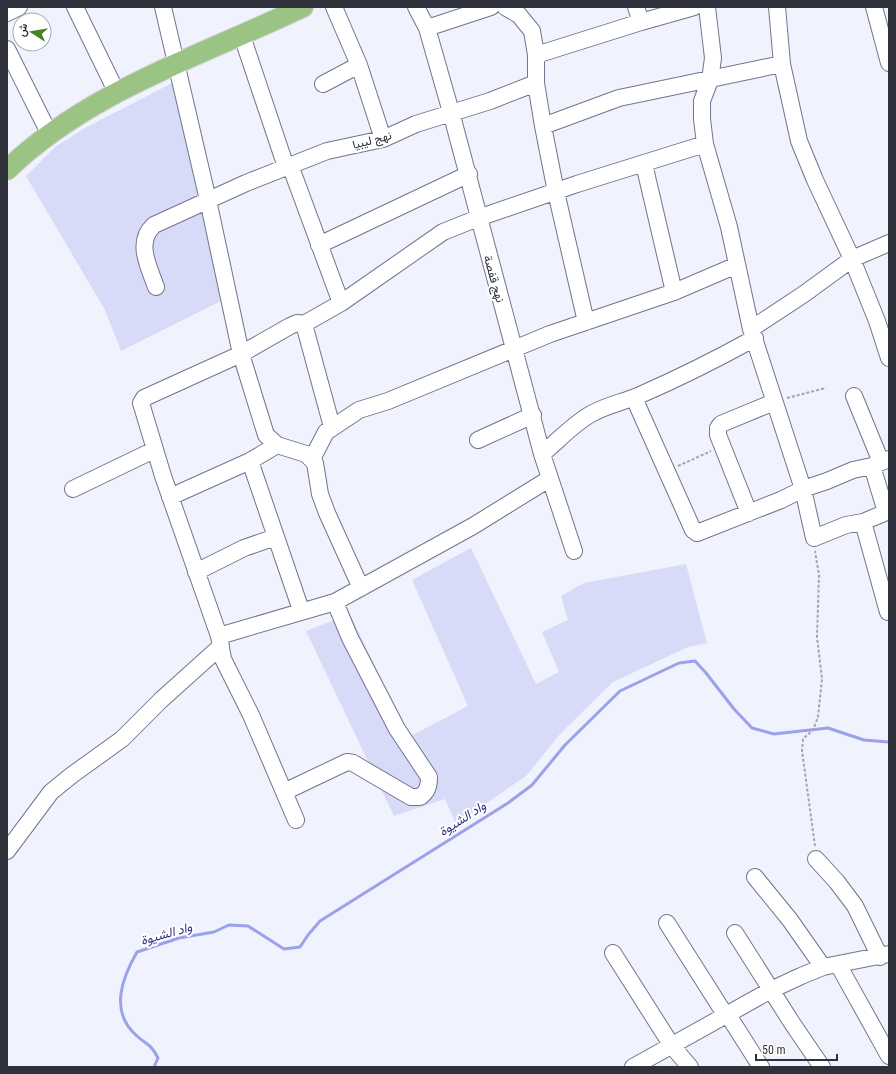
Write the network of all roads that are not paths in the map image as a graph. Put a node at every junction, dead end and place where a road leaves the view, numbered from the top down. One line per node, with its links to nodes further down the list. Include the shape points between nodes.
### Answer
1 (19, 7): 13 (street)
2 (75, 7): 26 (street)
3 (163, 7): 19 (street)
4 (303, 7): 16 (main road)
5 (334, 7): 22 (street)
6 (416, 7): 15 (street, نهج قفصة)
7 (491, 7): 15 (street)
8 (505, 7): 18 (street, via 519,15 532,31)
9 (694, 7): 14 (street)
10 (707, 7): 23 (street, via 713,58)
11 (777, 7): 21 (street)
12 (874, 7): 20 (street)
13 (7, 14)
14 (638, 14): 18 (street)
15 (426, 28): 27 (street, نهج قفصة)
16 (242, 36): 19 (main road); 33 (street)
17 (7, 49): 29 (street)
18 (536, 55): 24 (street)
19 (177, 63): 26 (main road); 37 (street)
20 (889, 63)
21 (782, 64): 23 (street); 41 (street, via 799,141)
22 (359, 65): 25 (street); 30 (street)
23 (710, 80): 28 (street, via 620,98); 31 (street, via 702,101)
24 (536, 83): 27 (street, نهج ليبيا, via 490,101); 28 (street)
25 (323, 84)
26 (118, 93): 29 (main road)
27 (451, 112): 30 (street, نهج ليبيا); 35 (street, نهج قفصة)
28 (543, 126): 36 (street)
29 (50, 135): 34 (main road)
30 (383, 139): 33 (street, نهج ليبيا, via 327,151)
31 (705, 144): 32 (street); 42 (street)
32 (644, 164): 36 (street); 44 (street)
33 (288, 166): 37 (street, نهج ليبيا); 40 (street)
34 (7, 170)
35 (469, 174): 38 (street, نهج قفصة); 40 (street)
36 (556, 192): 38 (street); 47 (street)
37 (208, 200): 43 (street, نهج ليبيا, via 154,225 144,238 144,248); 51 (street)
38 (478, 218): 45 (street, via 439,234); 50 (street, نهج قفصة)
39 (889, 243): 41 (street)
40 (318, 245): 45 (street)
41 (852, 259): 46 (street); 49 (street)
42 (737, 265): 44 (street); 49 (street)
43 (156, 288)
44 (674, 292): 47 (street)
45 (341, 303): 48 (street)
46 (883, 318): 52 (street)
47 (586, 322): 50 (street)
48 (304, 324): 51 (street, via 290,326); 57 (street)
49 (753, 334): 54 (street, via 694,372); 55 (street)
50 (514, 348): 56 (street, نهج قفصة); 57 (street, via 388,401 371,405)
51 (241, 354): 59 (street, via 266,435); 60 (street, via 144,398 142,404)
52 (889, 358)
53 (854, 396): 64 (street)
54 (634, 398): 61 (street, via 604,407 582,420); 70 (street, via 692,530 697,533)
55 (774, 402): 67 (street); 70 (street, via 718,428 722,446)
56 (533, 416): 58 (street); 61 (street, نهج قفصة)
57 (332, 427): 62 (street, via 321,439)
58 (478, 440)
59 (277, 445): 62 (street); 63 (street)
60 (154, 450): 66 (street); 68 (street)
61 (542, 454): 65 (street, نهج قفصة)
62 (312, 458): 75 (street, via 327,514)
63 (250, 461): 68 (street); 72 (street)
64 (881, 462): 67 (street); 69 (street)
65 (549, 479): 73 (street, نهج قفصة); 75 (street, via 473,526)
66 (73, 489)
67 (803, 489): 70 (street); 71 (street, via 814,538 846,525)
68 (170, 497): 74 (street)
69 (888, 512): 71 (street)
70 (749, 513)
71 (863, 522): 78 (street)
72 (276, 537): 74 (street, via 244,548); 77 (street)
73 (574, 551)
74 (196, 572): 79 (street)
75 (361, 588): 76 (street)
76 (335, 602): 77 (street); 80 (street, via 350,638 397,729 429,777 428,790 420,797 411,797 353,763 347,762)
77 (301, 610): 79 (street)
78 (888, 612)
79 (220, 641): 80 (street, via 223,659 251,715); 82 (street, via 122,739 51,792)
80 (284, 792): 81 (street)
81 (296, 820)
82 (7, 851)
83 (816, 859): 88 (street, via 855,906)
84 (755, 877): 90 (street, via 790,920)
85 (667, 923): 92 (street)
86 (735, 933): 91 (street)
87 (613, 954): 93 (street)
88 (885, 956): 89 (street)
89 (839, 966): 90 (street); 94 (street)
90 (823, 968): 91 (street)
91 (771, 990): 92 (street); 98 (street)
92 (727, 1016): 93 (street); 97 (street)
93 (672, 1046): 95 (street); 96 (street)
94 (889, 1056)
95 (633, 1067)
96 (690, 1067)
97 (761, 1067)
98 (822, 1067)

